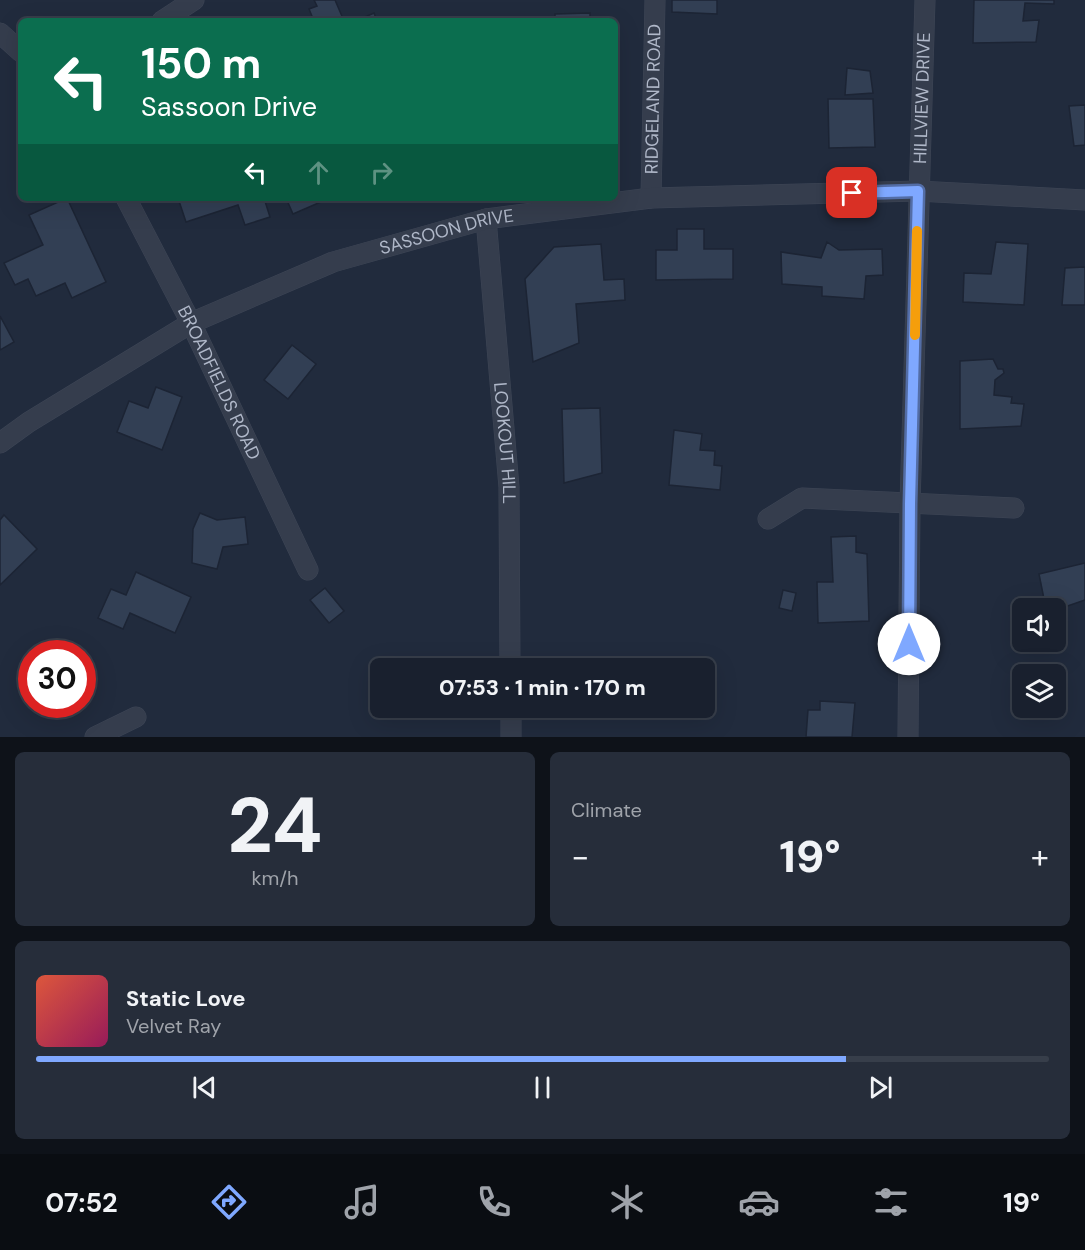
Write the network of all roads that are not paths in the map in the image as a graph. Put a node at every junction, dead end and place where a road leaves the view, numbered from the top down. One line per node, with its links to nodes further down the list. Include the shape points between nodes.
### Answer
1 (194, 0): 4 (street)
2 (655, 0): 8 (street, RIDGELAND ROAD)
3 (925, 0): 7 (street, HILLVIEW DRIVE)
4 (167, 18)
5 (0, 33): 6 (street)
6 (18, 49)
7 (918, 191): 8 (street, SASSOON DRIVE); 9 (street, SASSOON DRIVE); 14 (street, HILLVIEW DRIVE)
8 (651, 198): 11 (street, SASSOON DRIVE)
9 (1085, 200)
10 (128, 201): 12 (street, BROADFIELDS ROAD)
11 (486, 219): 12 (street, SASSOON DRIVE, via 333,262); 18 (street, LOOKOUT HILL, via 509,487)
12 (191, 323): 13 (street, SASSOON DRIVE); 17 (street, BROADFIELDS ROAD)
13 (0, 443)
14 (910, 504): 15 (street); 16 (street, via 802,498); 23 (street, HILLVIEW DRIVE)
15 (1014, 508)
16 (768, 519)
17 (308, 570)
18 (510, 658)
19 (136, 717): 21 (street)
20 (511, 718): 22 (street)
21 (95, 737)
22 (511, 737)
23 (908, 737)

